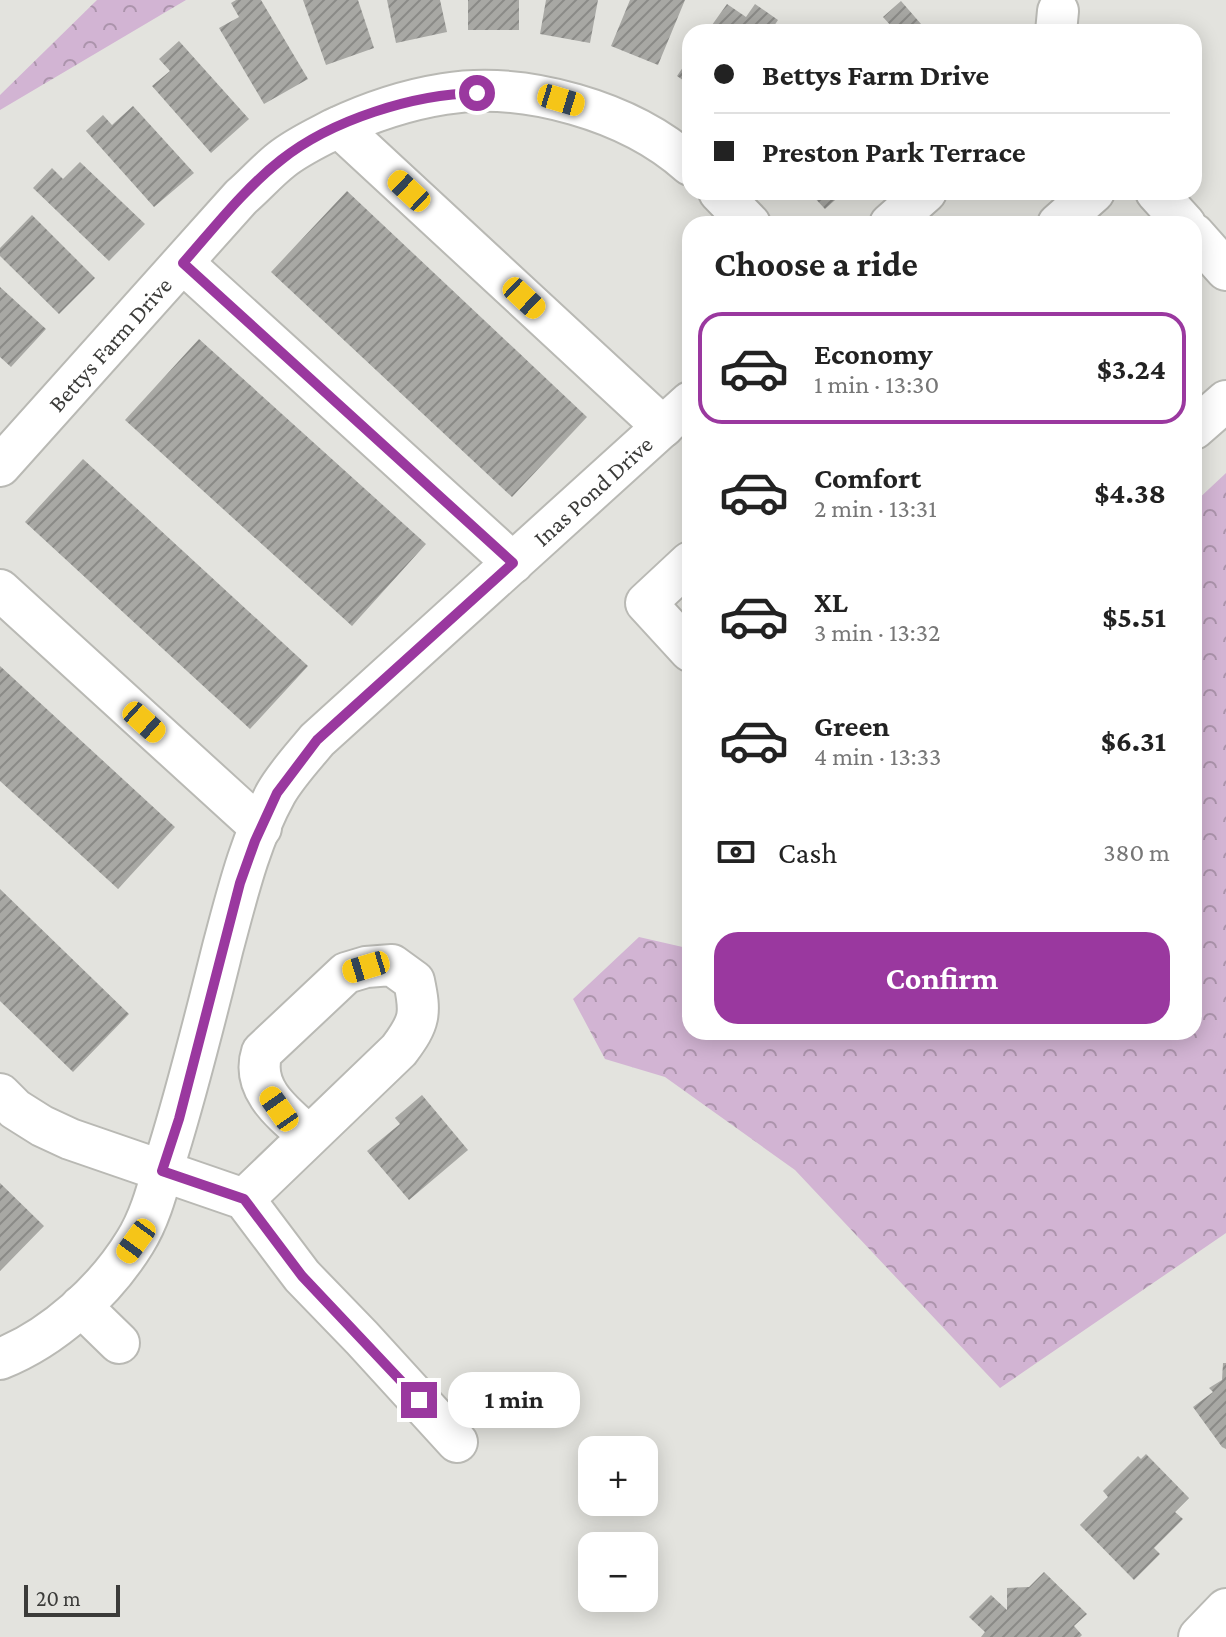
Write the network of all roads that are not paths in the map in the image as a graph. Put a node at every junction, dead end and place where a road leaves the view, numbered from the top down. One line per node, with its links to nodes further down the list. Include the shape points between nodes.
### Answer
1 (339, 127): 2 (street, Bettys Farm Drive, via 403,102 448,93 506,92 607,114 640,129); 12 (street, Bettys Farm Drive, via 282,159); 15 (street)
2 (682, 159)
3 (727, 200): 7 (street)
4 (917, 200): 8 (street)
5 (1085, 200): 9 (street)
6 (1163, 200): 10 (street)
7 (742, 216)
8 (899, 216)
9 (1067, 216)
10 (1178, 216)
11 (1202, 243): 13 (street)
12 (183, 263): 17 (street, Bettys Farm Drive); 18 (street)
13 (1226, 270)
14 (1226, 401): 16 (street)
15 (676, 414): 18 (street, Inas Pond Drive)
16 (1202, 422)
17 (0, 466)
18 (513, 563): 22 (street, Inas Pond Drive, via 317,740 277,793)
19 (682, 569): 21 (street, via 646,603)
20 (0, 590): 22 (street)
21 (682, 642)
22 (261, 828): 25 (street, Inas Pond Drive, via 240,883)
23 (0, 1094): 25 (street, via 42,1126)
24 (309, 1136): 26 (street)
25 (162, 1171): 26 (street); 27 (street, Inas Pond Drive, via 136,1241)
26 (244, 1199): 30 (street, via 302,1276)
27 (81, 1306): 28 (street); 29 (street, Inas Pond Drive, via 20,1351)
28 (119, 1343)
29 (0, 1359)
30 (457, 1442)
31 (1226, 1609): 32 (street)
32 (1199, 1637)

